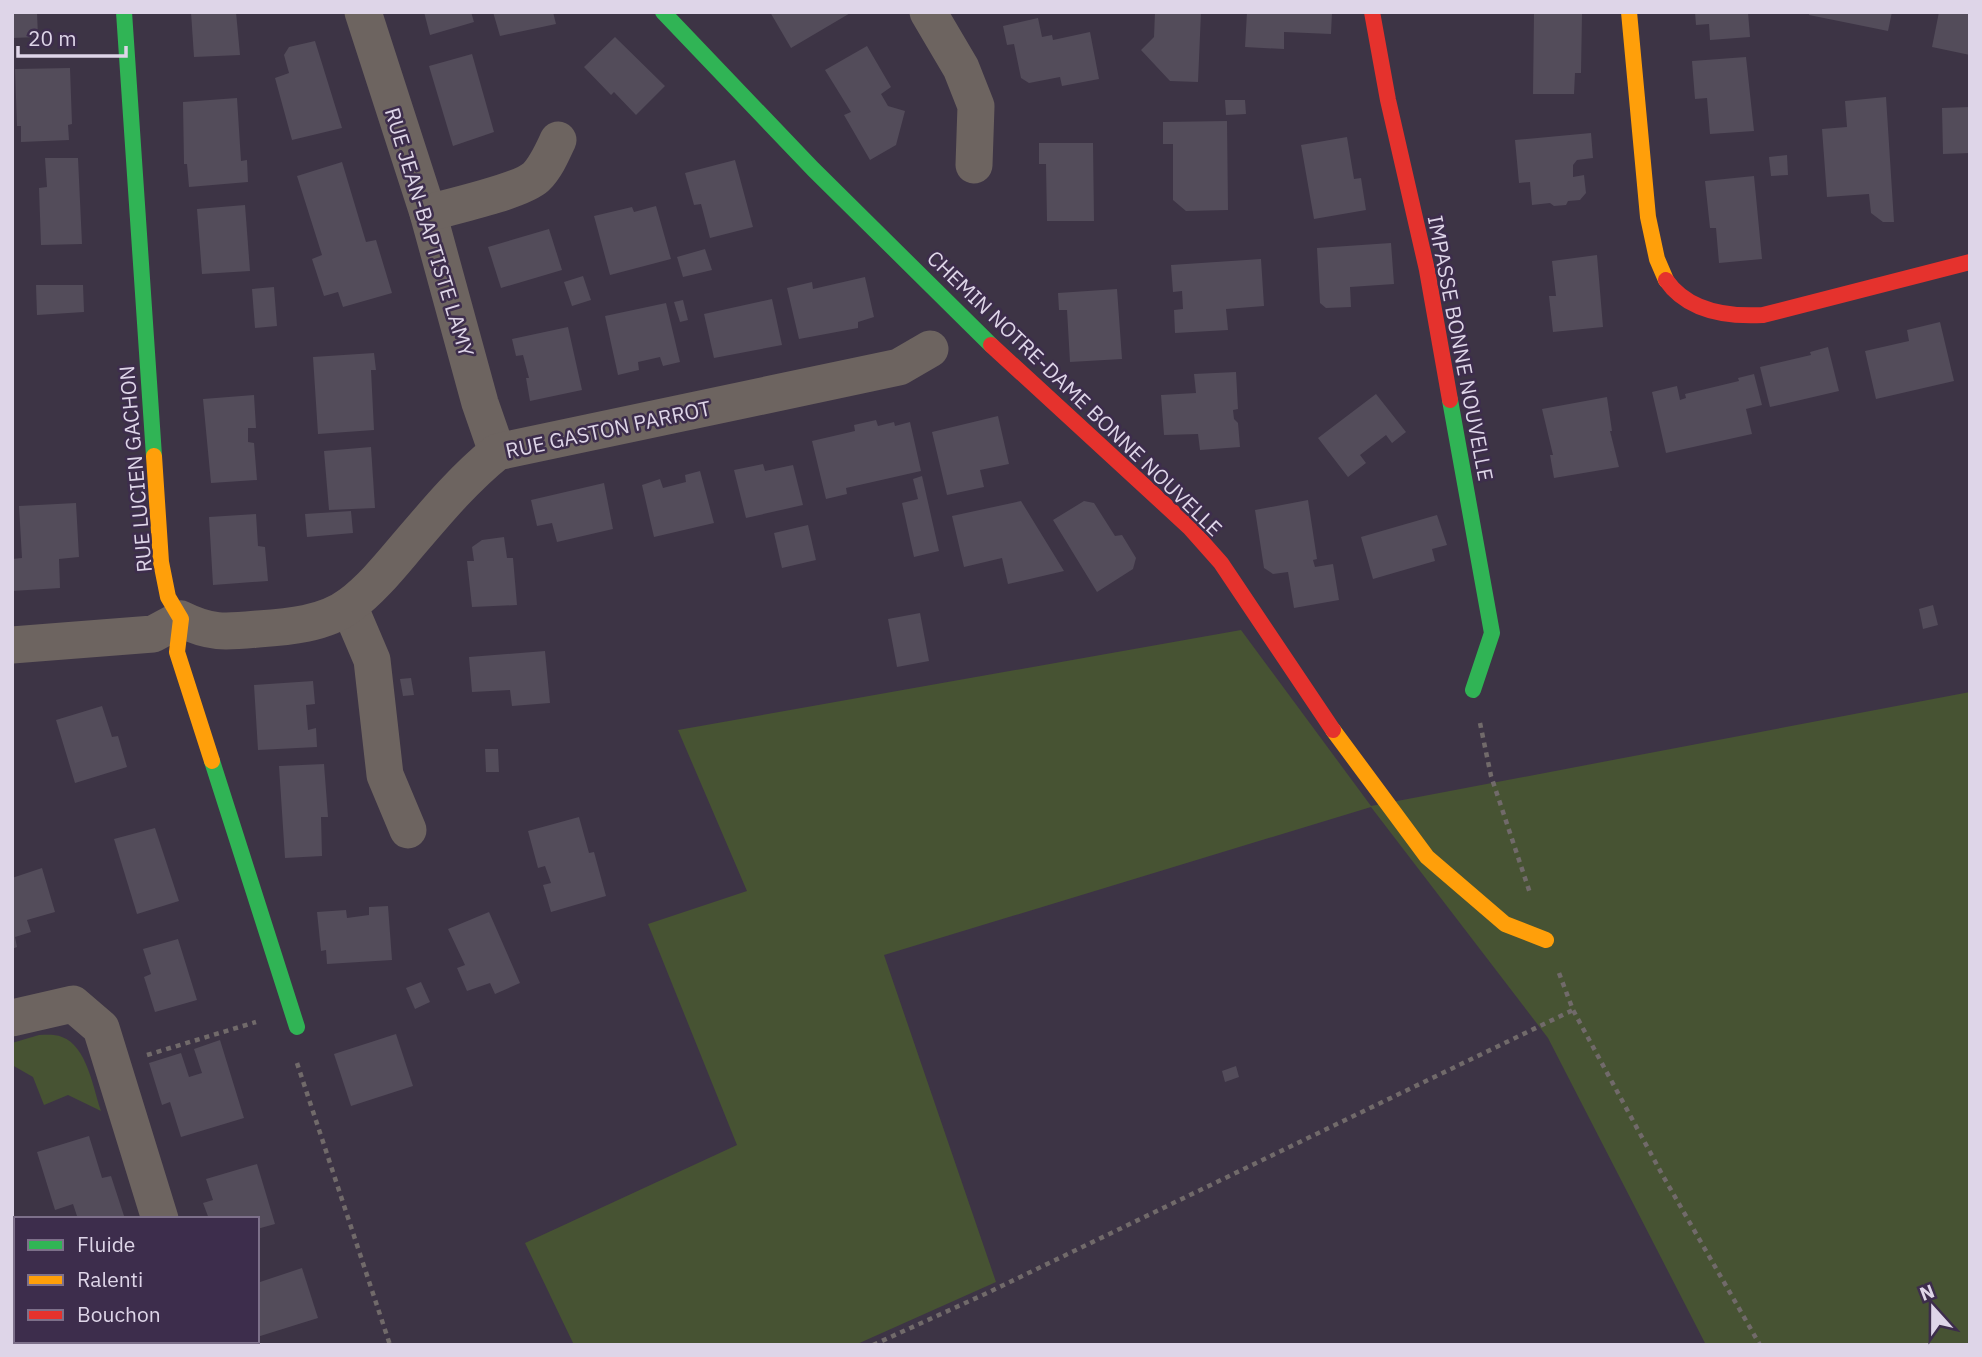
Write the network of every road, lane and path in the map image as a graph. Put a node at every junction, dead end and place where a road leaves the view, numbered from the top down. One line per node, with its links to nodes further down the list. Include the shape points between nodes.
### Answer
1 (124, 12): 14 (street, RUE LUCIEN GACHON, via 161,562 168,597)
2 (363, 12): 9 (street, RUE JEAN-BAPTISTE LAMY)
3 (663, 12): 18 (street, CHEMIN NOTRE-DAME BONNE NOUVELLE, via 813,169 998,351 1189,527 1221,563 1337,735 1427,857 1505,924)
4 (928, 12): 8 (street, via 961,68 976,106)
5 (1372, 12): 16 (street, IMPASSE BONNE NOUVELLE, via 1427,270 1492,633)
6 (1629, 12): 10 (street, via 1652,236 1665,278 1693,305 1716,314 1763,315)
7 (558, 140): 9 (street, via 534,178)
8 (974, 164)
9 (428, 214): 12 (street, RUE JEAN-BAPTISTE LAMY)
10 (1970, 262)
11 (930, 349): 12 (street, RUE GASTON PARROT, via 899,367)
12 (497, 452): 13 (street, RUE GASTON PARROT, via 470,474)
13 (349, 606): 14 (street, RUE GASTON PARROT, via 318,620 223,632 201,629); 17 (street, via 372,660 385,775)
14 (181, 619): 15 (street, via 153,634); 21 (street, via 177,652)
15 (12, 645)
16 (1473, 691): 18 (path, via 1491,776)
17 (408, 830)
18 (1546, 940): 19 (path)
19 (1573, 1010): 25 (path); 26 (path)
20 (12, 1018): 22 (street, via 73,1004 101,1028)
21 (294, 1019): 22 (path); 24 (path, via 296,1066)
22 (113, 1065): 23 (street)
23 (159, 1217)
24 (390, 1345)
25 (873, 1345)
26 (1760, 1345)

